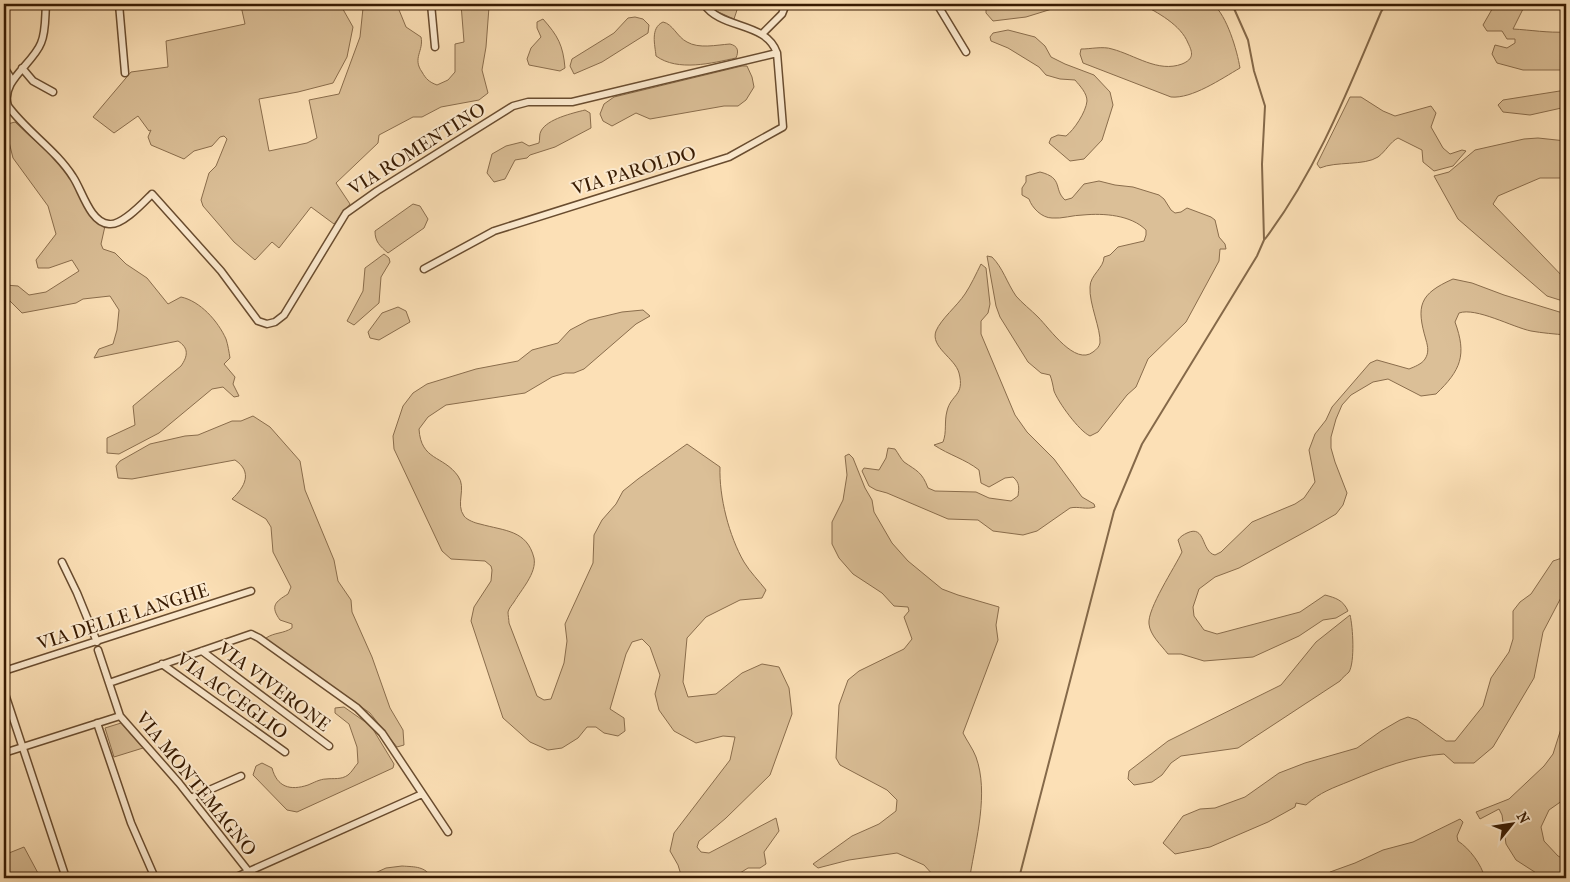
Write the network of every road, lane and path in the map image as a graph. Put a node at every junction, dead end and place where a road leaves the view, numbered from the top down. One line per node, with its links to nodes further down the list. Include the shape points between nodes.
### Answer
1 (46, 4): 12 (street, VIA ROMENTINO, via 41,44)
2 (119, 4): 13 (street)
3 (431, 4): 8 (street)
4 (704, 4): 7 (street, via 718,17)
5 (786, 4): 7 (street, via 782,14)
6 (937, 4): 9 (street)
7 (762, 34): 10 (street)
8 (436, 47)
9 (966, 52)
10 (777, 53): 14 (street, VIA ROMENTINO, via 572,102 528,102 513,106 346,213 284,315 267,324 258,321 221,271 152,194 114,224 98,219 65,166 8,106 5,92); 16 (street, VIA PAROLDO, via 783,127 729,157 494,230)
11 (4, 67): 14 (street)
12 (22, 68): 14 (street, VIA ROMENTINO); 15 (street, via 33,81)
13 (125, 73)
14 (12, 80)
15 (53, 92)
16 (424, 269)
17 (62, 562): 19 (street)
18 (251, 591): 19 (street, VIA DELLE LANGHE)
19 (96, 642): 23 (street, VIA DELLE LANGHE)
20 (98, 650): 24 (street)
21 (202, 651): 22 (street); 28 (street, VIA VIVERONE); 33 (street, via 251,634 259,638 367,716)
22 (162, 664): 24 (street); 30 (street, VIA ACCEGLIO)
23 (4, 671)
24 (109, 683): 26 (street)
25 (4, 691): 29 (street)
26 (120, 716): 27 (street); 34 (street, VIA MONTEMAGNO)
27 (97, 723): 29 (street); 38 (street, via 131,823)
28 (329, 746)
29 (22, 747): 31 (street); 37 (street)
30 (285, 752)
31 (4, 753)
32 (241, 776): 34 (street)
33 (422, 794): 35 (street); 36 (street)
34 (191, 798): 36 (street, VIA MONTEMAGNO)
35 (448, 832)
36 (249, 872): 39 (street)
37 (66, 878)
38 (155, 878)
39 (234, 878)

